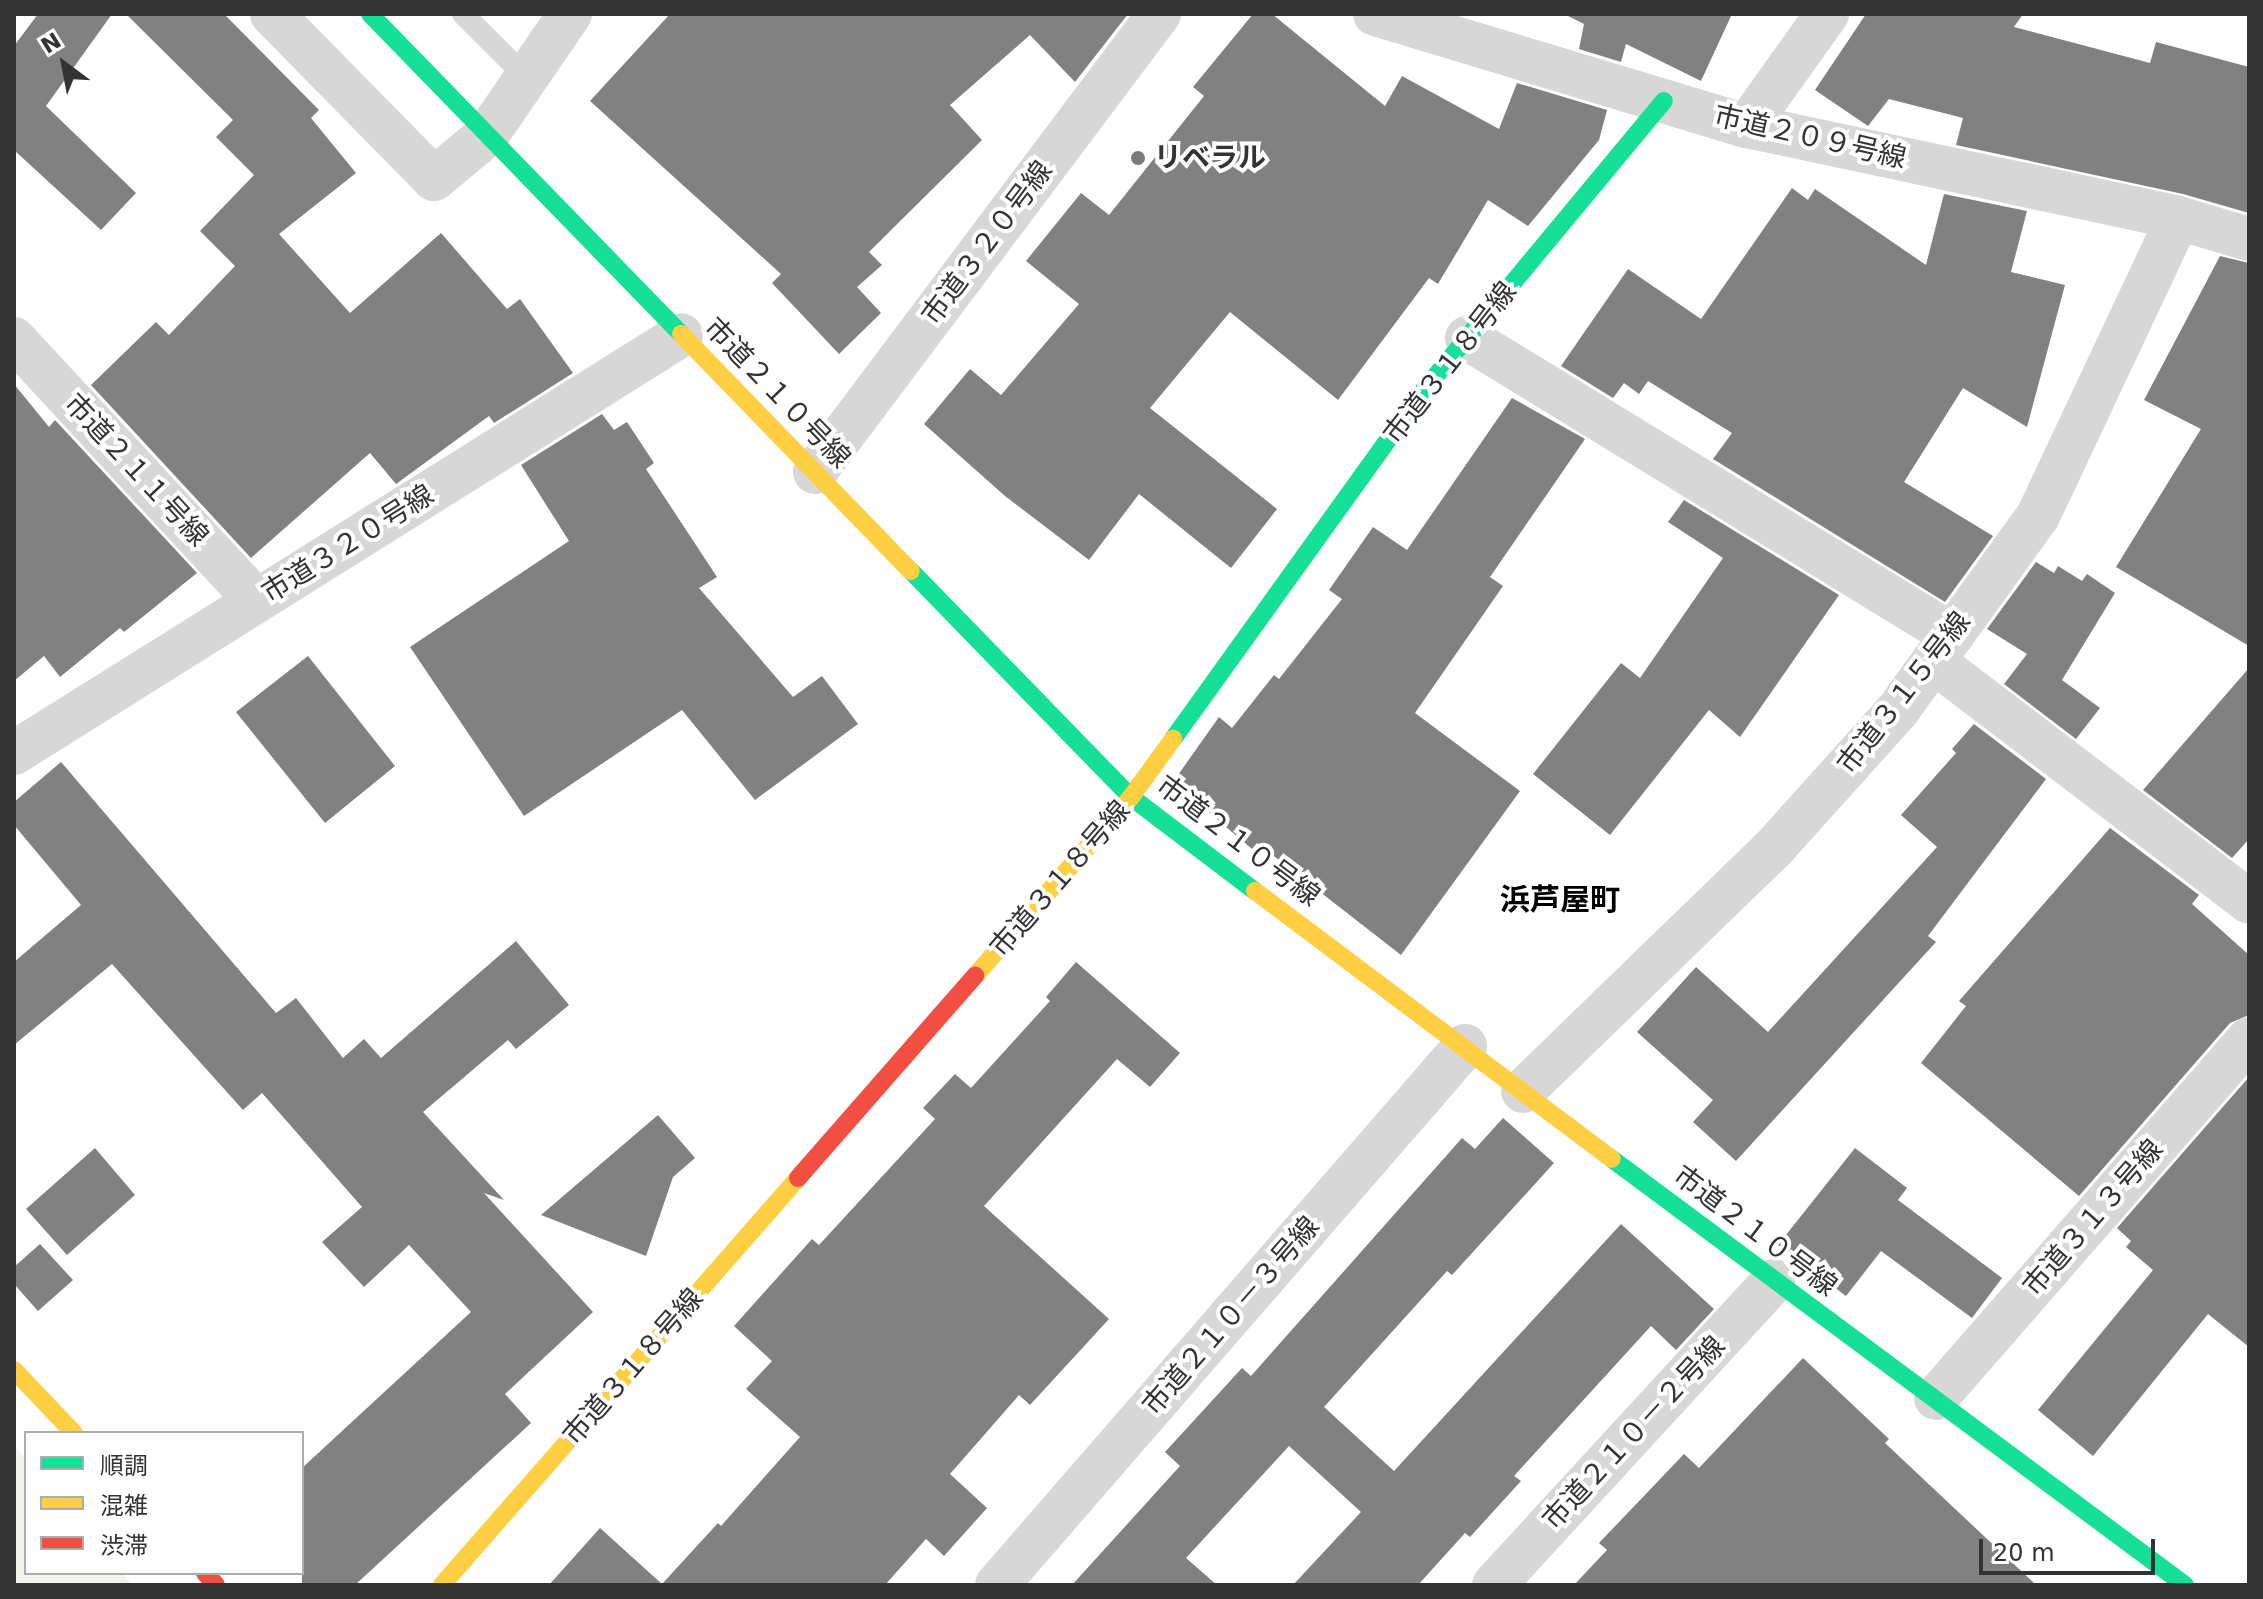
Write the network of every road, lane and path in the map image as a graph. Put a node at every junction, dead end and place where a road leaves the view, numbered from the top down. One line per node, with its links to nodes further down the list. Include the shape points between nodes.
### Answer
1 (272, 14): 11 (street, via 434,179)
2 (370, 14): 11 (street, 市道２１０号線)
3 (463, 14): 8 (lane)
4 (570, 14): 8 (street)
5 (1159, 14): 17 (street, 市道３２０号線)
6 (1375, 14): 9 (street, 市道２０９号線)
7 (1827, 14): 10 (street)
8 (526, 77): 11 (street)
9 (1664, 101): 10 (street, 市道２０９号線); 15 (street, 市道３１８号線)
10 (1747, 126): 12 (street, 市道２０９号線)
11 (487, 135): 14 (street, 市道２１０号線)
12 (2178, 218): 13 (street, 市道２０９号線); 19 (street, 市道３１５号線, via 2038,516)
13 (2249, 239)
14 (681, 335): 17 (street, 市道２１０号線); 18 (street, 市道３２０号線)
15 (1467, 338): 19 (street); 21 (street, 市道３１８号線, via 1423,391)
16 (14, 339): 18 (street, 市道２１１号線)
17 (815, 472): 21 (street, 市道２１０号線)
18 (257, 601): 20 (street, 市道３２０号線)
19 (1943, 648): 22 (street); 25 (street, 市道３１５号線, via 1898,710 1772,850)
20 (14, 753)
21 (1131, 797): 24 (street, 市道２１０号線); 30 (street, 市道３１８号線)
22 (2249, 902)
23 (2249, 1039): 28 (street, 市道３１３号線)
24 (1465, 1046): 25 (street, 市道２１０号線); 31 (street, 市道２１０－３号線)
25 (1523, 1091): 26 (street, 市道２１０号線)
26 (1774, 1281): 28 (street, 市道２１０号線); 32 (street, 市道２１０－２号線)
27 (14, 1370): 29 (street)
28 (1936, 1398): 33 (street, 市道２１０号線)
29 (72, 1431)
30 (442, 1585)
31 (997, 1585)
32 (1494, 1585)
33 (2185, 1585)

